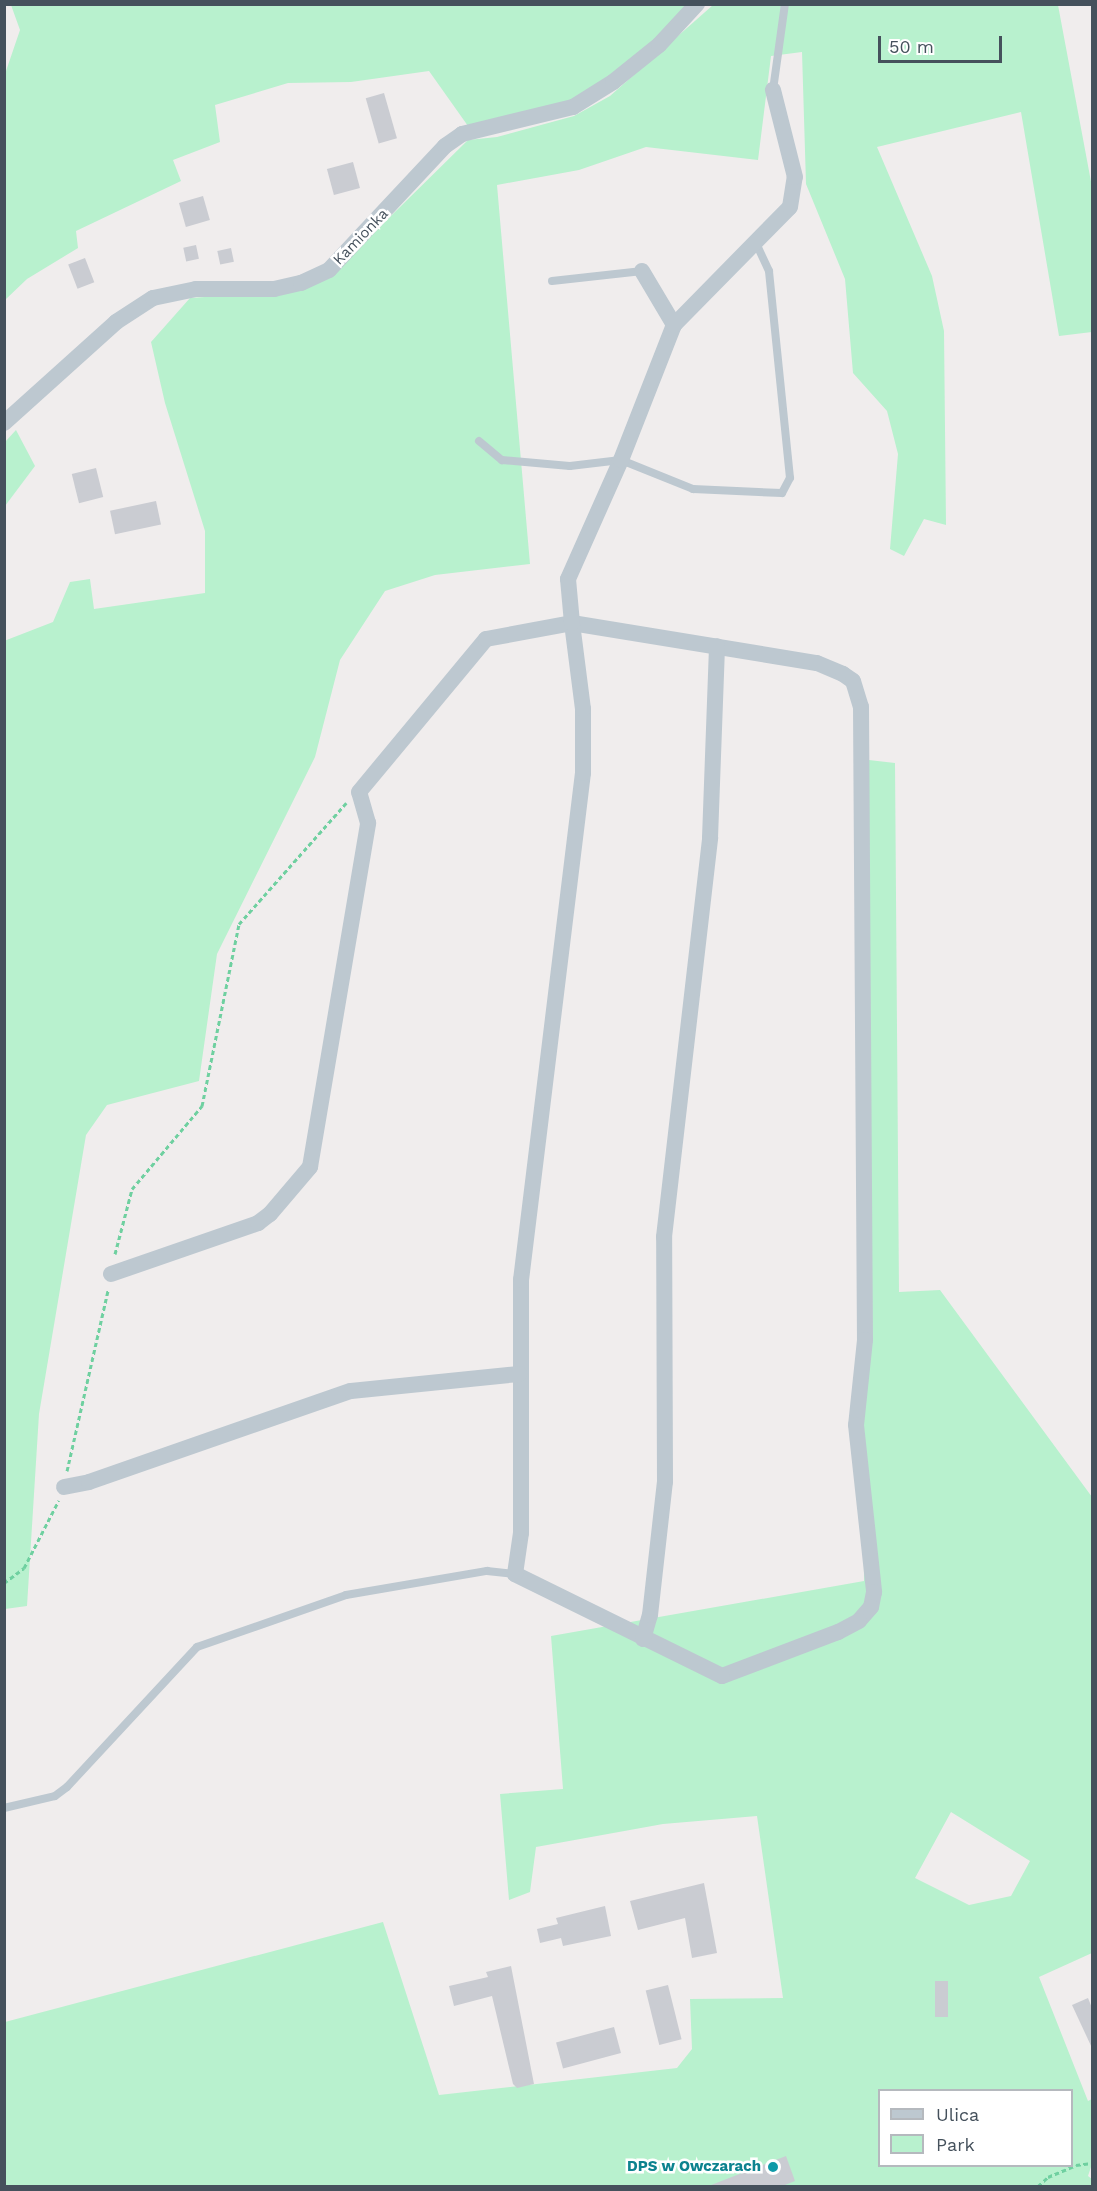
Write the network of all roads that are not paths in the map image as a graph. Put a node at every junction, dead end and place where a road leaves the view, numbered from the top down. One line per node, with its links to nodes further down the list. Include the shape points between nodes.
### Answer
1 (697, 4): 8 (street, Kamionka, via 659,45 614,82 573,107 462,134 445,146 329,270 301,283 274,289 196,289 153,298 116,322)
2 (785, 4): 3 (lane)
3 (774, 90): 4 (street, via 795,177 790,207)
4 (756, 243): 7 (street); 10 (lane, via 769,271 790,478 782,493 693,489)
5 (642, 271): 6 (lane); 7 (street)
6 (552, 281)
7 (674, 325): 10 (street)
8 (4, 423)
9 (479, 441): 10 (lane, via 502,460 570,466)
10 (621, 460): 11 (street, via 568,579)
11 (572, 623): 12 (street); 13 (street, via 486,639 358,792 368,823 310,1167 258,1223); 14 (street, via 582,709 583,773 521,1280)
12 (717, 646): 17 (street, via 710,838 664,1237 665,1482 651,1615); 17 (street, via 817,663 843,674 853,681 861,707 864,1340 856,1425 874,1592 871,1607 859,1621 722,1676)
13 (111, 1274)
14 (519, 1374): 15 (street, via 351,1391 89,1482); 16 (street, via 520,1533)
15 (64, 1486)
16 (515, 1574): 17 (street); 18 (lane, via 487,1571 346,1595 197,1647 67,1787 55,1796)
17 (644, 1639)
18 (4, 1808)

